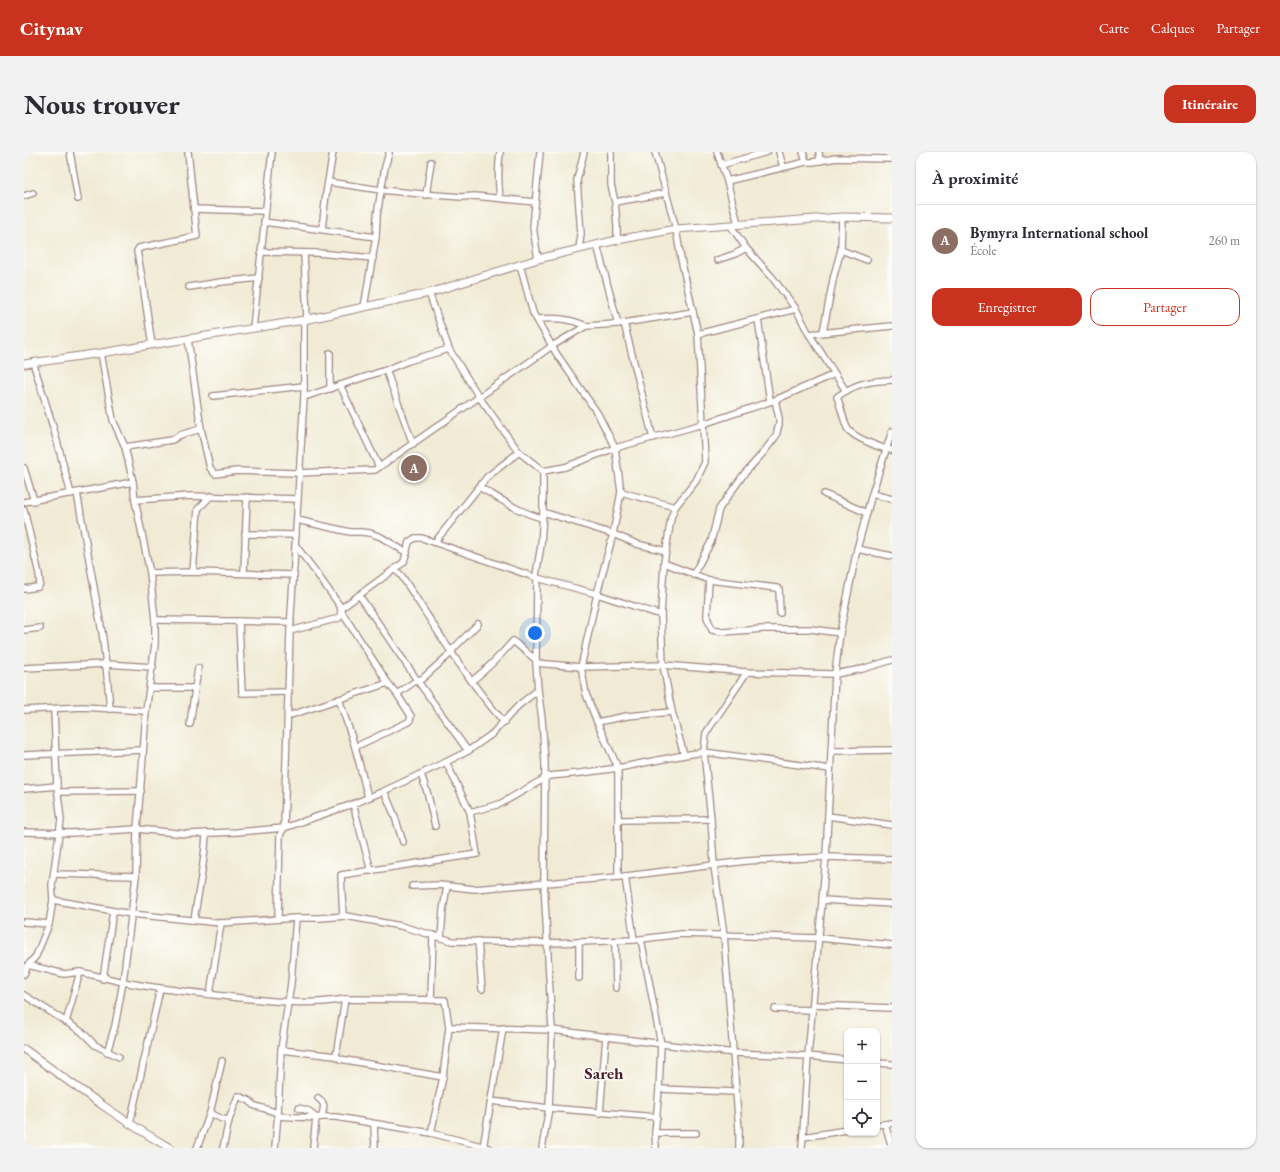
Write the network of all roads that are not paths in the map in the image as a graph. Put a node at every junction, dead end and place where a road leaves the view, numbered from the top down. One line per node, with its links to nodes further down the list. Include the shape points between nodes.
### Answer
1 (70, 152): 32 (street)
2 (188, 152): 35 (street)
3 (272, 152): 36 (street)
4 (333, 152): 25 (street)
5 (500, 152): 31 (street)
6 (540, 152): 33 (street)
7 (584, 152): 48 (street, via 577,180 581,234)
8 (611, 152): 34 (street, via 610,185)
9 (655, 152): 28 (street)
10 (717, 152): 22 (street)
11 (767, 152): 22 (street)
12 (779, 152): 23 (street)
13 (803, 152): 21 (street)
14 (819, 152): 19 (street)
15 (389, 153): 26 (street)
16 (835, 155): 17 (street); 19 (street)
17 (851, 155): 18 (street)
18 (892, 159)
19 (820, 160): 21 (street)
20 (431, 162): 29 (street)
21 (806, 162): 23 (street)
22 (721, 165): 24 (street)
23 (783, 167): 24 (street)
24 (727, 181): 40 (street)
25 (328, 182): 26 (street); 42 (street)
26 (381, 190): 29 (street); 44 (street)
27 (33, 193): 30 (street)
28 (666, 193): 34 (street); 43 (street)
29 (426, 195): 31 (street)
30 (24, 196)
31 (500, 198): 33 (street)
32 (78, 199)
33 (535, 202): 53 (street, via 533,227)
34 (615, 202): 45 (street)
35 (194, 209): 36 (street); 74 (street, via 198,236 139,248 137,251)
36 (265, 211): 39 (street)
37 (842, 217): 38 (street); 40 (street); 49 (street)
38 (892, 218)
39 (264, 222): 42 (street); 50 (street)
40 (738, 224): 41 (street)
41 (730, 225): 43 (street); 47 (street)
42 (322, 229): 44 (street)
43 (676, 229): 45 (street); 62 (street)
44 (376, 237): 52 (street)
45 (617, 240): 46 (street)
46 (597, 245): 48 (street); 66 (street)
47 (746, 248): 54 (street); 61 (street)
48 (579, 249): 53 (street)
49 (841, 250): 55 (street); 70 (street)
50 (261, 252): 51 (street); 57 (street)
51 (304, 253): 52 (street); 65 (street)
52 (373, 258): 60 (street)
53 (538, 259): 56 (street)
54 (718, 260)
55 (867, 260)
56 (520, 265): 59 (street); 63 (street)
57 (259, 278): 58 (street); 69 (street)
58 (189, 287)
59 (429, 293): 60 (street); 76 (street)
60 (364, 307): 65 (street)
61 (796, 309): 64 (street); 72 (street)
62 (693, 312): 66 (street); 71 (street)
63 (537, 319): 67 (street, via 560,318); 75 (street)
64 (758, 319): 71 (street); 91 (street)
65 (306, 320): 69 (street); 84 (street)
66 (621, 323): 67 (street); 95 (street)
67 (586, 326): 75 (street)
68 (892, 326): 70 (street)
69 (253, 328): 73 (street)
70 (823, 332): 72 (street)
71 (698, 334): 92 (street)
72 (809, 334): 82 (street)
73 (188, 339): 74 (street); 93 (street)
74 (152, 345): 77 (street)
75 (552, 346): 90 (street); 98 (street, via 598,414)
76 (449, 349): 81 (street); 90 (street)
77 (101, 353): 79 (street); 97 (street, via 113,420)
78 (330, 353): 86 (street)
79 (33, 362): 80 (street); 108 (street)
80 (24, 364)
81 (386, 370): 85 (street); 96 (street)
82 (835, 374): 87 (street); 91 (street)
83 (892, 380): 87 (street, via 857,384)
84 (304, 386): 88 (street); 89 (street)
85 (340, 386): 86 (street); 101 (street)
86 (330, 389): 89 (street)
87 (846, 391): 99 (street, via 837,397 848,430 870,444)
88 (213, 396)
89 (304, 396): 104 (street)
90 (479, 397): 96 (street); 100 (street)
91 (772, 401): 92 (street); 139 (street, via 779,418 776,436 719,509 710,542)
92 (703, 424): 95 (street); 118 (street, via 705,462 696,481)
93 (201, 429): 97 (street, via 172,440); 104 (street, via 210,468 215,474 243,470)
94 (892, 431): 99 (street)
95 (653, 438): 98 (street)
96 (413, 444): 101 (street)
97 (125, 447): 105 (street)
98 (615, 448): 103 (street, via 565,467); 107 (street)
99 (889, 450): 110 (street)
100 (519, 452): 103 (street); 106 (street, via 487,477)
101 (379, 467): 104 (street, via 375,470)
102 (24, 468): 116 (street)
103 (543, 471): 121 (street)
104 (299, 473): 113 (street)
105 (132, 482): 108 (street); 115 (street)
106 (479, 487): 121 (street, via 536,517); 128 (street)
107 (621, 492): 118 (street); 124 (street)
108 (74, 493): 116 (street); 160 (street, via 94,582)
109 (824, 494): 120 (street)
110 (872, 494): 114 (street); 120 (street)
111 (211, 496): 112 (street); 115 (street); 136 (street, via 198,509)
112 (247, 497): 113 (street); 123 (street)
113 (298, 499): 122 (street)
114 (892, 499)
115 (134, 500): 137 (street)
116 (34, 501): 117 (street)
117 (24, 502)
118 (675, 507): 131 (street)
119 (24, 510): 126 (street)
120 (867, 513): 130 (street)
121 (543, 515): 124 (street); 141 (street)
122 (296, 520): 125 (street); 132 (street, via 350,532 370,533)
123 (245, 534): 125 (street); 138 (street)
124 (613, 534): 131 (street, via 637,544); 144 (street)
125 (296, 535): 129 (street)
126 (31, 540): 127 (street); 143 (street, via 40,574 40,584 38,587)
127 (24, 542)
128 (435, 542): 132 (street, via 415,538 409,542); 141 (street)
129 (296, 546): 140 (street); 146 (street, via 340,606)
130 (857, 550): 133 (street); 156 (street)
131 (666, 551): 134 (street)
132 (406, 553): 135 (street, via 404,562)
133 (892, 556)
134 (664, 563): 139 (street); 148 (street)
135 (394, 569): 145 (street); 157 (street, via 401,575)
136 (193, 572): 137 (street); 138 (street)
137 (150, 573): 149 (street)
138 (244, 573): 140 (street)
139 (693, 574): 142 (street)
140 (294, 575): 151 (street)
141 (537, 578): 144 (street); 159 (street)
142 (709, 580): 147 (street, via 777,588); 156 (street, via 707,617 712,630 723,632 811,629)
143 (24, 589)
144 (597, 594): 148 (street); 163 (street)
145 (359, 595): 146 (street); 168 (street)
146 (341, 611): 155 (street, via 339,618); 170 (street)
147 (780, 613)
148 (661, 615): 161 (street)
149 (155, 620): 150 (street); 162 (street)
150 (239, 620): 151 (street); 174 (street, via 242,693)
151 (291, 622): 155 (street)
152 (478, 624): 157 (street)
153 (40, 628): 154 (street)
154 (24, 630)
155 (290, 631): 174 (street)
156 (840, 633): 167 (street)
157 (452, 652): 168 (street, via 422,679); 169 (street)
158 (892, 660): 167 (street)
159 (536, 663): 163 (street); 169 (street, via 536,660 512,641 485,671); 173 (street)
160 (106, 664): 162 (street); 164 (street); 178 (street)
161 (663, 665): 163 (street); 166 (street); 181 (street)
162 (153, 667): 171 (street)
163 (581, 667): 184 (street, via 586,694)
164 (24, 668)
165 (198, 668): 172 (street)
166 (747, 672): 167 (street); 191 (street, via 706,733)
167 (835, 674): 190 (street)
168 (417, 680): 175 (street); 189 (street)
169 (472, 681): 183 (street)
170 (388, 683): 175 (street); 176 (street)
171 (150, 688): 172 (street); 180 (street)
172 (195, 688): 185 (street)
173 (538, 690): 183 (street); 199 (street, via 545,763)
174 (289, 692): 182 (street)
175 (397, 694): 186 (street, via 411,716 410,720)
176 (339, 699): 182 (street); 186 (street)
177 (54, 709): 178 (street); 179 (street); 192 (street)
178 (110, 709): 180 (street)
179 (24, 710)
180 (146, 711): 187 (street)
181 (672, 712): 184 (street); 194 (street)
182 (288, 716): 212 (street)
183 (504, 722): 189 (street)
184 (597, 722): 196 (street)
185 (190, 724)
186 (355, 747): 204 (street)
187 (143, 750): 192 (street); 202 (street)
188 (892, 750): 190 (street)
189 (468, 751): 195 (street)
190 (831, 751): 197 (street)
191 (704, 752): 194 (street); 197 (street); 208 (street)
192 (57, 753): 193 (street); 201 (street)
193 (24, 755)
194 (684, 755): 196 (street)
195 (446, 762): 198 (street); 206 (street)
196 (618, 768): 199 (street, via 549,776); 209 (street)
197 (830, 769): 207 (street)
198 (421, 774): 203 (street); 211 (street)
199 (544, 779): 206 (street, via 500,804); 226 (street)
200 (24, 789): 201 (street)
201 (58, 789): 202 (street); 215 (street)
202 (141, 791): 213 (street)
203 (384, 791): 204 (street); 217 (street)
204 (368, 797): 205 (street)
205 (352, 804): 212 (street); 221 (street)
206 (470, 812): 221 (street, via 477,854)
207 (828, 816): 210 (street); 218 (street)
208 (711, 819): 209 (street); 220 (street)
209 (618, 820): 225 (street)
210 (892, 825)
211 (435, 826)
212 (284, 828): 216 (street); 236 (street, via 280,835)
213 (137, 829): 215 (street); 216 (street, via 187,834); 223 (street)
214 (24, 832): 215 (street)
215 (60, 833): 222 (street)
216 (206, 833): 237 (street, via 204,864)
217 (403, 842)
218 (826, 857): 219 (street); 220 (street, via 746,861); 230 (street)
219 (892, 859)
220 (714, 866): 224 (street); 242 (street)
221 (371, 871): 234 (street, via 341,874)
222 (54, 874): 223 (street); 229 (street)
223 (136, 876): 233 (street)
224 (626, 876): 225 (street); 246 (street)
225 (618, 877): 226 (street)
226 (544, 883): 228 (street, via 474,889); 250 (street)
227 (412, 886): 228 (street)
228 (447, 886): 243 (street)
229 (54, 900): 232 (street); 240 (street)
230 (822, 900): 231 (street); 244 (street)
231 (892, 904)
232 (113, 911): 233 (street); 256 (street)
233 (131, 914): 237 (street); 257 (street)
234 (343, 916): 235 (street); 241 (street, via 401,926)
235 (296, 918): 236 (street); 265 (street)
236 (278, 919): 239 (street)
237 (194, 921): 239 (street)
238 (24, 922): 240 (street)
239 (220, 923): 261 (street)
240 (49, 924): 252 (street, via 36,956)
241 (433, 935): 243 (street); 264 (street)
242 (724, 935): 244 (street); 245 (street, via 681,934); 278 (street)
243 (441, 938): 247 (street)
244 (819, 938): 251 (street); 266 (street)
245 (641, 939): 246 (street); 274 (street)
246 (634, 940): 248 (street)
247 (478, 941): 250 (street); 260 (street)
248 (615, 941): 249 (street); 258 (street)
249 (579, 942): 250 (street); 255 (street)
250 (548, 943): 272 (street)
251 (892, 945)
252 (28, 965): 253 (street, via 64,974); 254 (street)
253 (80, 972): 256 (street); 269 (street)
254 (24, 974)
255 (579, 978)
256 (103, 979): 257 (street)
257 (122, 982): 259 (street); 277 (street, via 115,1026)
258 (616, 988)
259 (160, 989): 261 (street); 300 (street)
260 (482, 989)
261 (210, 994): 265 (street)
262 (24, 995): 269 (street)
263 (345, 999): 264 (street); 265 (street, via 332,1002); 279 (street)
264 (431, 1000): 270 (street, via 446,1000)
265 (288, 1003): 276 (street)
266 (813, 1008): 267 (street); 268 (street); 280 (street)
267 (892, 1008)
268 (775, 1009)
269 (66, 1022): 277 (street)
270 (449, 1027): 271 (street); 286 (street)
271 (503, 1028): 272 (street); 290 (street)
272 (552, 1030): 273 (street); 292 (street)
273 (606, 1037): 274 (street); 294 (street)
274 (661, 1044): 278 (street); 287 (street)
275 (24, 1049): 300 (street)
276 (281, 1050): 279 (street); 295 (street)
277 (107, 1052): 281 (street)
278 (734, 1053): 280 (street); 288 (street)
279 (336, 1056): 286 (street, via 340,1059)
280 (808, 1056): 282 (street); 309 (street)
281 (119, 1057)
282 (844, 1060)
283 (222, 1061): 293 (street)
284 (880, 1063): 285 (street)
285 (892, 1064)
286 (443, 1077): 306 (street)
287 (659, 1089): 288 (street); 297 (street)
288 (736, 1092): 319 (street)
289 (318, 1098): 296 (street, via 324,1105)
290 (491, 1101): 292 (street); 310 (street)
291 (299, 1108): 298 (street, via 309,1111)
292 (549, 1108): 294 (street); 317 (street)
293 (210, 1113): 299 (street); 312 (street)
294 (600, 1113): 297 (street)
295 (278, 1114): 298 (street); 299 (street, via 253,1106 250,1101 238,1096); 314 (street)
296 (322, 1117): 298 (street); 302 (street)
297 (657, 1117): 307 (street)
298 (316, 1118): 315 (street)
299 (229, 1120): 313 (street)
300 (130, 1123): 311 (street)
301 (892, 1123): 303 (street)
302 (374, 1124): 306 (street); 316 (street)
303 (885, 1124): 304 (street); 321 (street)
304 (880, 1125)
305 (844, 1130): 309 (street)
306 (431, 1133): 310 (street)
307 (655, 1133): 308 (street); 318 (street)
308 (696, 1133)
309 (803, 1137): 320 (street)
310 (485, 1147)
311 (170, 1148)
312 (197, 1148)
313 (223, 1148)
314 (275, 1148)
315 (313, 1148)
316 (375, 1148)
317 (542, 1148)
318 (656, 1148)
319 (739, 1148)
320 (802, 1148)
321 (892, 1148)

